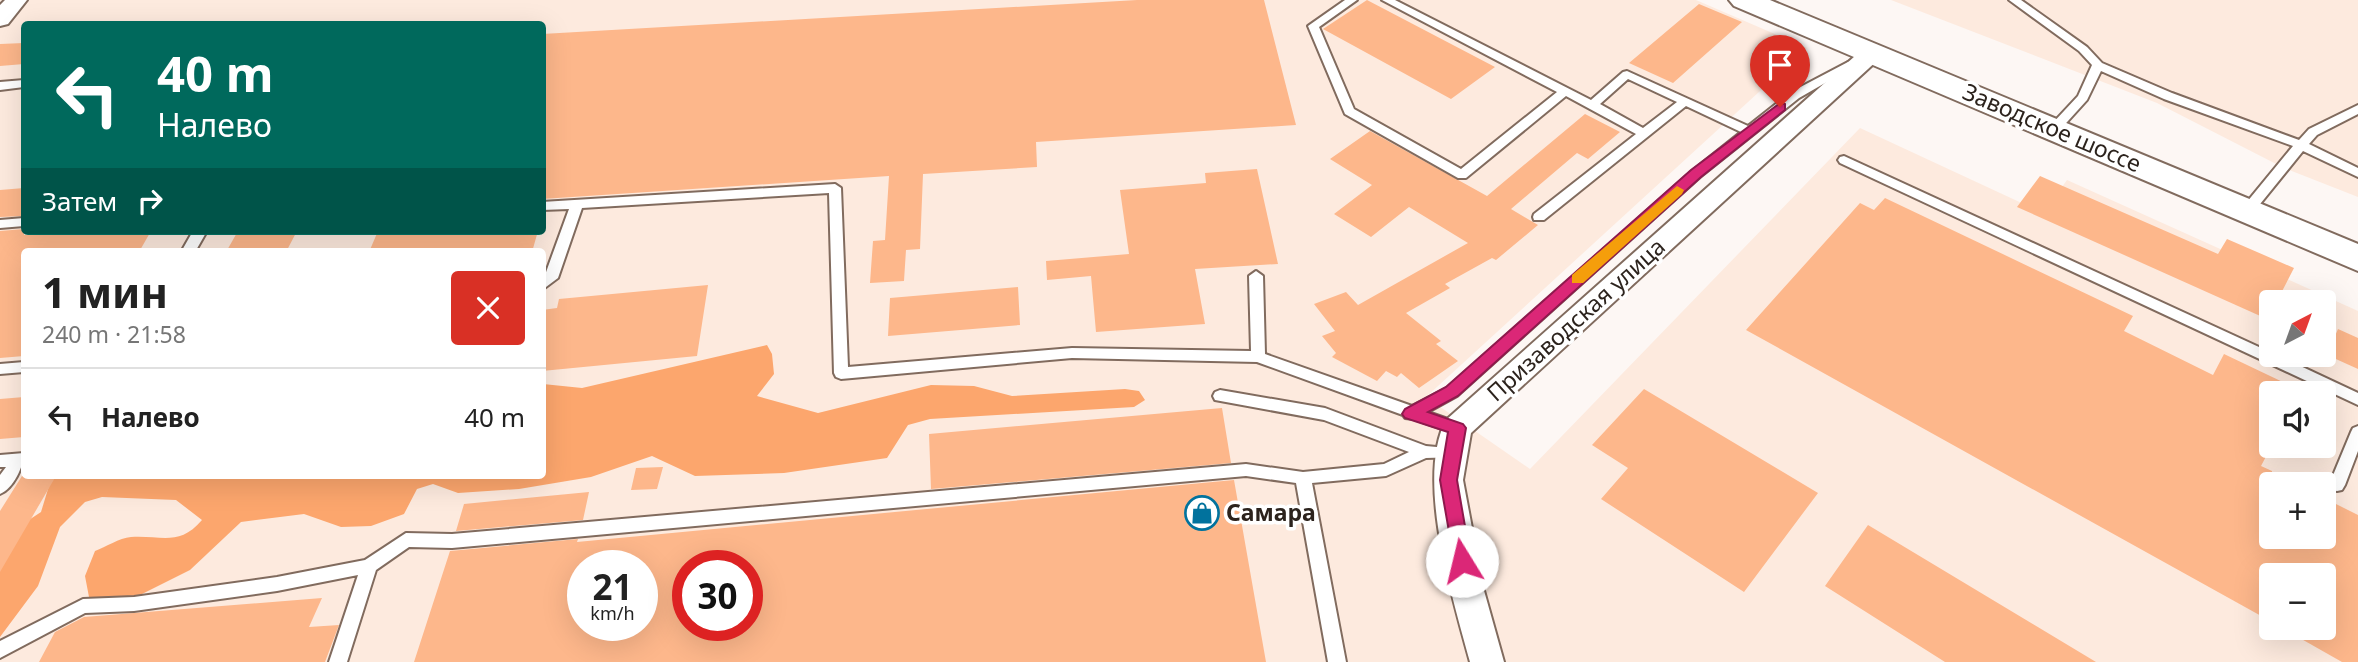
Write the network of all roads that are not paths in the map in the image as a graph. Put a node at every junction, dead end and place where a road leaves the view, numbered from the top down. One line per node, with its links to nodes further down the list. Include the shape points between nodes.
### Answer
1 (16, 0): 6 (street)
2 (1352, 0): 11 (lane, via 1312,26 1349,111 1462,175)
3 (1387, 0): 11 (lane)
4 (1744, 0): 7 (main road, Заводское шоссе)
5 (2014, 0): 8 (lane)
6 (0, 19)
7 (1872, 53): 15 (main road, Заводское шоссе); 16 (lane, via 1796,95); 37 (street, Призаводская улица)
8 (2098, 65): 15 (lane, via 2083,97); 18 (lane)
9 (21, 84): 10 (lane)
10 (0, 86)
11 (1565, 91): 13 (lane)
12 (1685, 102): 13 (lane, via 1627,74); 16 (lane); 17 (lane)
13 (1592, 105): 17 (lane)
14 (2358, 109): 18 (lane, via 2313,132)
15 (2054, 129): 23 (main road, Заводское шоссе)
16 (1749, 131): 35 (lane, via 1452,392)
17 (1645, 134): 24 (lane)
18 (2301, 145): 20 (lane); 23 (lane)
19 (1844, 160): 34 (lane)
20 (2358, 173)
21 (577, 204): 22 (lane); 29 (lane); 30 (lane, via 835,188 841,373 1072,353)
22 (546, 206)
23 (2247, 211): 27 (main road, Заводское шоссе)
24 (1539, 217)
25 (21, 222): 26 (lane)
26 (0, 224)
27 (2358, 258)
28 (1256, 276): 30 (lane)
29 (546, 282)
30 (1258, 356): 35 (lane)
31 (21, 367): 32 (lane)
32 (0, 369)
33 (1220, 396): 38 (lane, via 1325,414)
34 (2358, 399)
35 (1410, 414): 37 (lane)
36 (2358, 432): 43 (lane)
37 (1455, 441): 38 (lane); 49 (street, via 1448,480)
38 (1425, 452): 42 (lane, via 1386,470)
39 (21, 459): 41 (lane)
40 (21, 460): 44 (lane)
41 (0, 461)
42 (1303, 478): 45 (lane, via 1246,470 452,541 406,540); 48 (lane)
43 (2337, 485)
44 (0, 488)
45 (369, 566): 46 (lane, via 277,584 134,604 83,606); 47 (lane)
46 (0, 650)
47 (338, 662)
48 (1337, 662)
49 (1487, 662)

